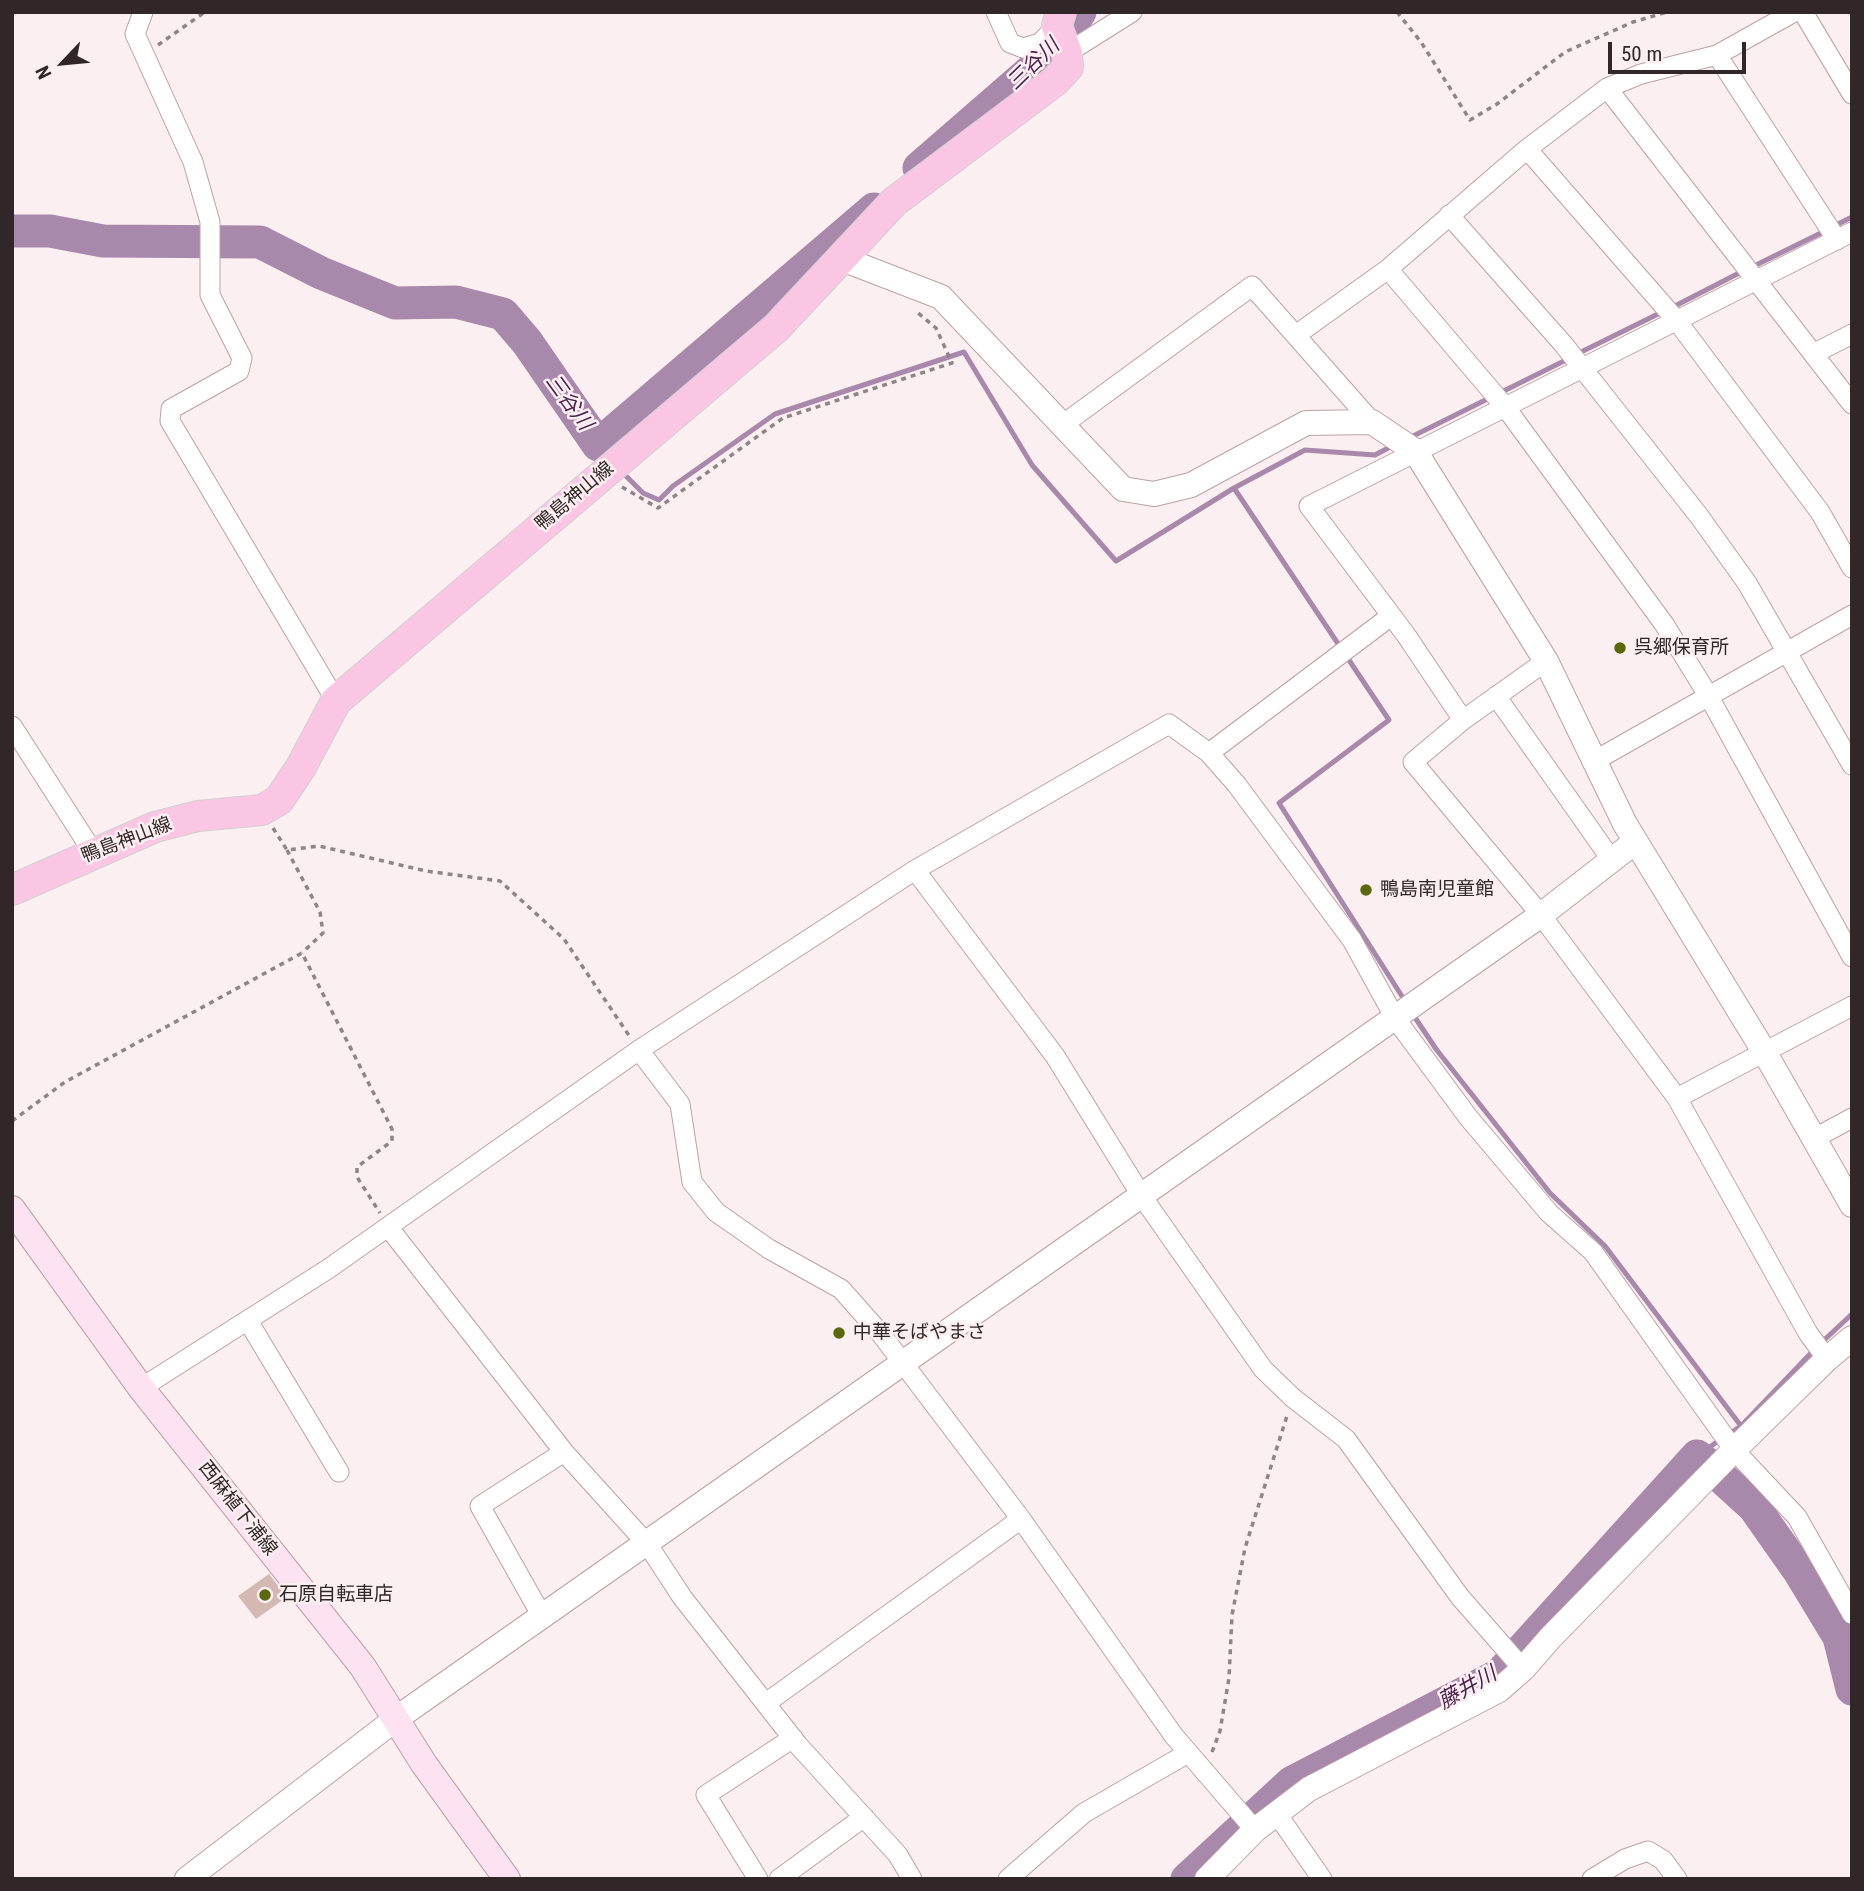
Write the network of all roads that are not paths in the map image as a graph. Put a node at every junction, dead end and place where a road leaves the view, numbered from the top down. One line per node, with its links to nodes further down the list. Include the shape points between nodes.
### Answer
1 (142, 12): 33 (street, via 135,34 193,162 210,222 210,295 242,358 239,370 171,410 170,421)
2 (996, 12): 6 (street, via 1010,43 1023,48)
3 (1132, 12): 6 (street)
4 (1794, 12): 7 (street)
5 (1803, 12): 9 (street)
6 (1062, 35): 13 (main road, 鴨島神山線, via 1068,67 1055,81 894,202)
7 (1717, 55): 8 (street, via 1641,74); 12 (street, via 1824,215)
8 (1607, 88): 10 (street); 15 (street)
9 (1852, 94)
10 (1527, 149): 11 (street); 16 (street)
11 (1449, 215): 14 (street); 20 (street)
12 (1844, 236): 15 (street)
13 (841, 258): 23 (street, via 941,297); 33 (main road, 鴨島神山線, via 776,328)
14 (1388, 269): 18 (street); 22 (street)
15 (1756, 281): 16 (street); 19 (street)
16 (1678, 321): 20 (street); 26 (street, via 1820,513)
17 (1852, 334): 19 (street)
18 (1296, 335): 23 (street, via 1252,286); 24 (street)
19 (1813, 354): 21 (street)
20 (1580, 369): 22 (street); 29 (street, via 1699,516 1747,583)
21 (1852, 404)
22 (1506, 408): 25 (street); 31 (street, via 1664,624)
23 (1061, 426): 24 (street, via 1123,489 1154,494 1191,485 1306,423)
24 (1382, 429): 25 (street)
25 (1415, 451): 28 (street, via 1309,506); 30 (street)
26 (1852, 568)
27 (1852, 615): 29 (street)
28 (1391, 616): 34 (street); 36 (street)
29 (1787, 651): 31 (street); 38 (street)
30 (1546, 661): 32 (street); 37 (street)
31 (1708, 695): 37 (street); 45 (street)
32 (1496, 696): 34 (street); 41 (street)
33 (336, 701): 40 (main road, 鴨島神山線, via 279,800 262,810 198,816 156,827)
34 (1463, 720): 44 (street, via 1413,762)
35 (12, 726): 40 (street)
36 (1209, 753): 42 (street, via 1168,724); 47 (street)
37 (1596, 760): 39 (street)
38 (1852, 765)
39 (1635, 842): 41 (street); 49 (street)
40 (93, 852): 43 (main road, 鴨島神山線)
41 (1611, 859): 44 (street)
42 (915, 870): 48 (street); 53 (street, via 1055,1056)
43 (12, 890)
44 (1541, 915): 47 (street); 50 (street)
45 (1852, 957)
46 (1852, 1006): 49 (street)
47 (1406, 1008): 53 (street); 62 (street, via 1468,1117 1540,1202 1593,1252)
48 (639, 1050): 56 (street); 60 (street, via 680,1104 692,1182 716,1212 769,1249 841,1289)
49 (1765, 1052): 50 (street); 52 (street)
50 (1677, 1098): 59 (street)
51 (1852, 1118): 52 (street)
52 (1815, 1138): 54 (street)
53 (1141, 1195): 60 (street); 69 (street, via 1263,1369 1346,1439 1460,1597)
54 (1852, 1205)
55 (12, 1209): 61 (main road, 西麻植下浦線)
56 (389, 1228): 57 (street); 63 (street)
57 (248, 1321): 61 (street); 64 (street)
58 (1852, 1338): 59 (street)
59 (1826, 1359): 62 (street)
60 (902, 1362): 65 (street); 66 (street)
61 (141, 1388): 71 (main road, 西麻植下浦線, via 363,1667)
62 (1734, 1450): 67 (street, via 1797,1517); 69 (street)
63 (564, 1452): 66 (street); 68 (street, via 480,1506)
64 (339, 1472)
65 (1021, 1519): 70 (street); 73 (street)
66 (648, 1545): 68 (street); 70 (street, via 682,1597)
67 (1852, 1614)
68 (543, 1618): 71 (street)
69 (1517, 1663): 74 (street, via 1499,1690 1309,1789)
70 (766, 1703): 72 (street)
71 (397, 1718): 77 (street); 78 (main road, 西麻植下浦線, via 424,1765)
72 (793, 1738): 75 (street); 79 (street, via 706,1794)
73 (1188, 1753): 76 (street); 82 (street, via 1084,1814)
74 (1277, 1814): 76 (street); 84 (street)
75 (864, 1817): 80 (street); 81 (street, via 898,1855)
76 (1250, 1824): 83 (street)
77 (187, 1879)
78 (507, 1879)
79 (758, 1879)
80 (779, 1879)
81 (912, 1879)
82 (1008, 1879)
83 (1208, 1879)
84 (1322, 1879)
85 (1592, 1879): 86 (street, via 1648,1851 1663,1860)
86 (1677, 1879)

